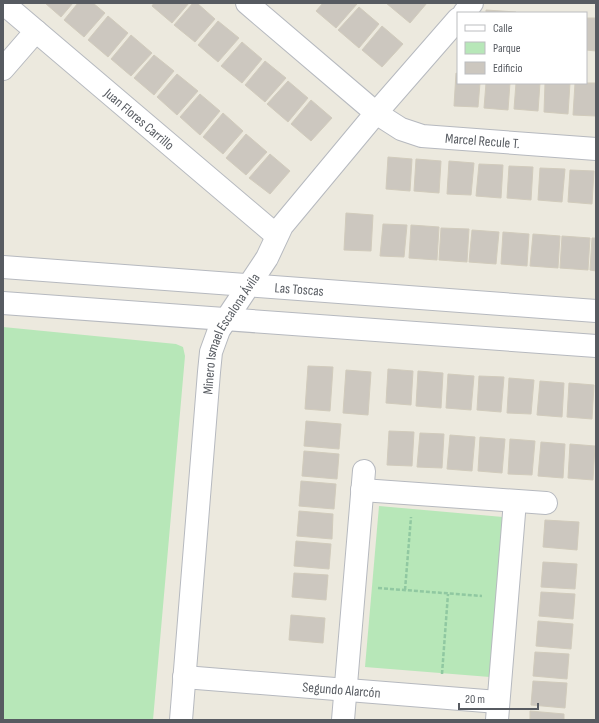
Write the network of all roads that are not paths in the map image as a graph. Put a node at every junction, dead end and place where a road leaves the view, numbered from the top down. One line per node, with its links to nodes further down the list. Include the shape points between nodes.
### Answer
1 (3, 3): 6 (street, Juan Flores Carrillo)
2 (247, 3): 8 (street, Marcel Recule T.)
3 (472, 3): 4 (street)
4 (465, 12)
5 (457, 20): 8 (street, Minero Ismael Escalona Ávila)
6 (36, 31): 7 (street); 10 (street, Juan Flores Carrillo)
7 (3, 69)
8 (376, 112): 9 (street, Marcel Recule T., via 401,129 422,136); 10 (street, Minero Ismael Escalona Ávila)
9 (596, 149)
10 (276, 235): 12 (street, Minero Ismael Escalona Ávila, via 267,258)
11 (3, 267): 12 (street, Las Toscas)
12 (248, 286): 14 (street, Las Toscas); 15 (street, Minero Ismael Escalona Ávila)
13 (3, 302): 15 (street)
14 (596, 311)
15 (225, 318): 16 (street); 19 (street, Minero Ismael Escalona Ávila, via 211,352)
16 (596, 346)
17 (515, 501): 18 (street); 20 (street, via 412,494 363,480); 21 (street)
18 (546, 504)
19 (184, 677): 20 (street, Segundo Alarcón); 22 (street, Minero Ismael Escalona Ávila)
20 (345, 690): 21 (street, Segundo Alarcón); 23 (street)
21 (498, 711)
22 (181, 720)
23 (342, 720)

